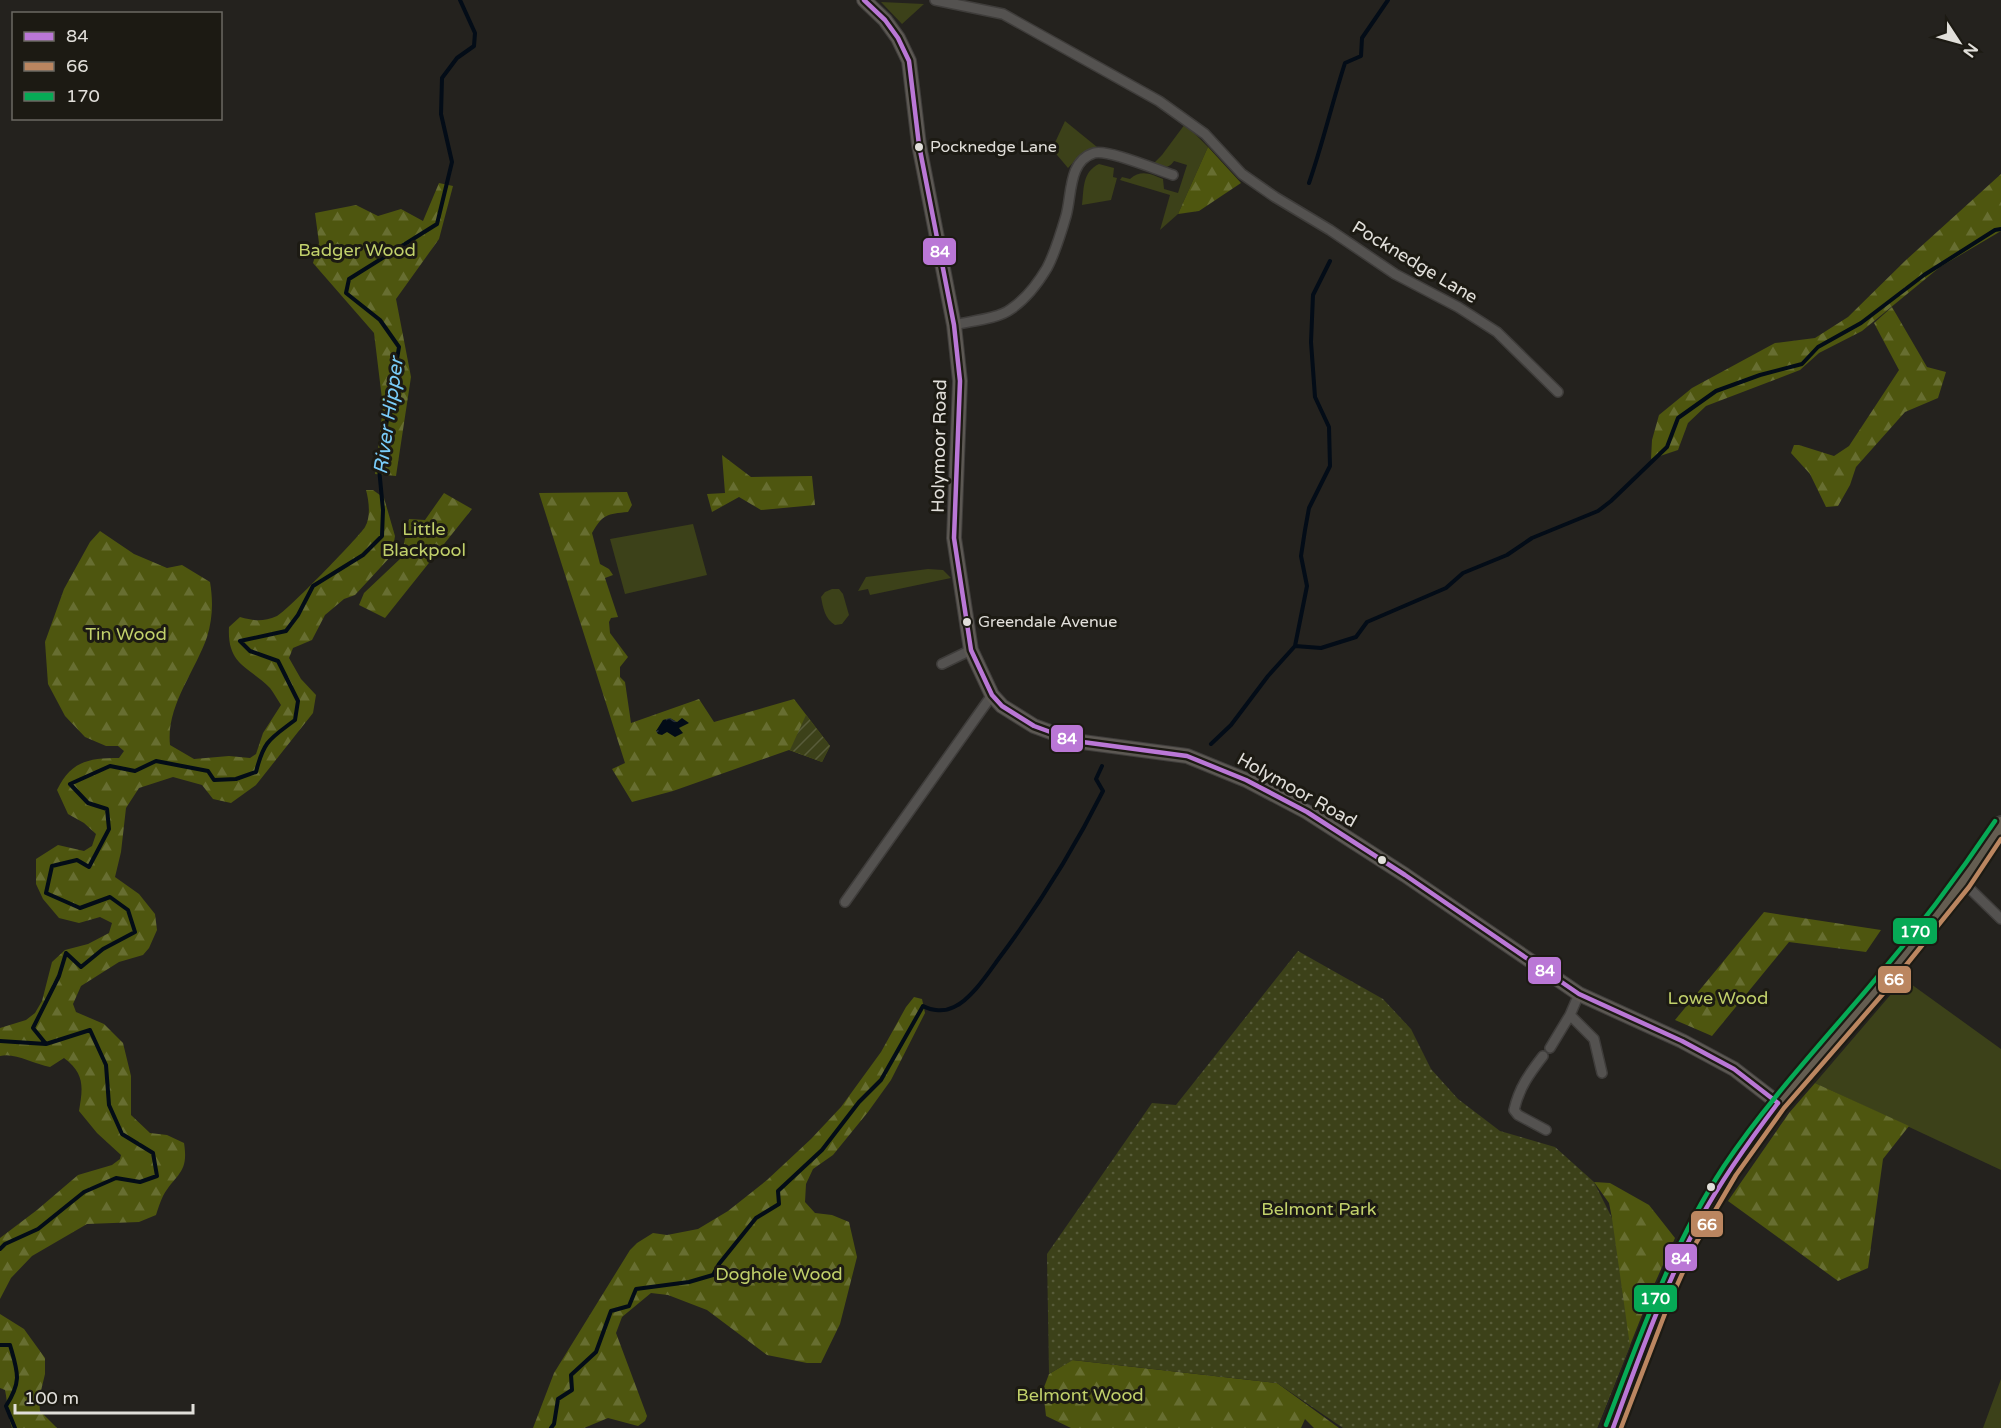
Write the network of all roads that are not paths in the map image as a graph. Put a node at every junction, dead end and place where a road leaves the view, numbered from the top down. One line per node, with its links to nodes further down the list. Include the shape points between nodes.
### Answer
1 (864, 0): 4 (street, Holymoor Road, via 892,29 909,61 919,145)
2 (935, 0): 5 (street, Pocknedge Lane, via 1003,14 1159,101 1205,134 1242,174 1275,197 1395,274 1497,332)
3 (1173, 175): 4 (street, via 1113,155 1096,153 1082,160 1073,177 1054,250 1030,292 1009,311)
4 (954, 325): 6 (street, Holymoor Road, via 960,381 954,538)
5 (1558, 392)
6 (972, 650): 7 (street); 8 (street, Holymoor Road)
7 (942, 664)
8 (992, 695): 11 (street); 13 (street, Holymoor Road, via 1034,726 1075,741 1187,756 1246,780 1307,812)
9 (2001, 825): 10 (highway)
10 (1963, 882): 12 (street); 18 (highway)
11 (845, 902)
12 (2001, 919)
13 (1579, 994): 14 (street); 18 (street, Holymoor Road, via 1734,1069)
14 (1570, 1015): 15 (street); 17 (street, via 1594,1039)
15 (1550, 1048)
16 (1543, 1056): 19 (street, via 1525,1079 1514,1110)
17 (1602, 1073)
18 (1778, 1102): 20 (highway, via 1689,1240)
19 (1546, 1130)
20 (1613, 1428)

